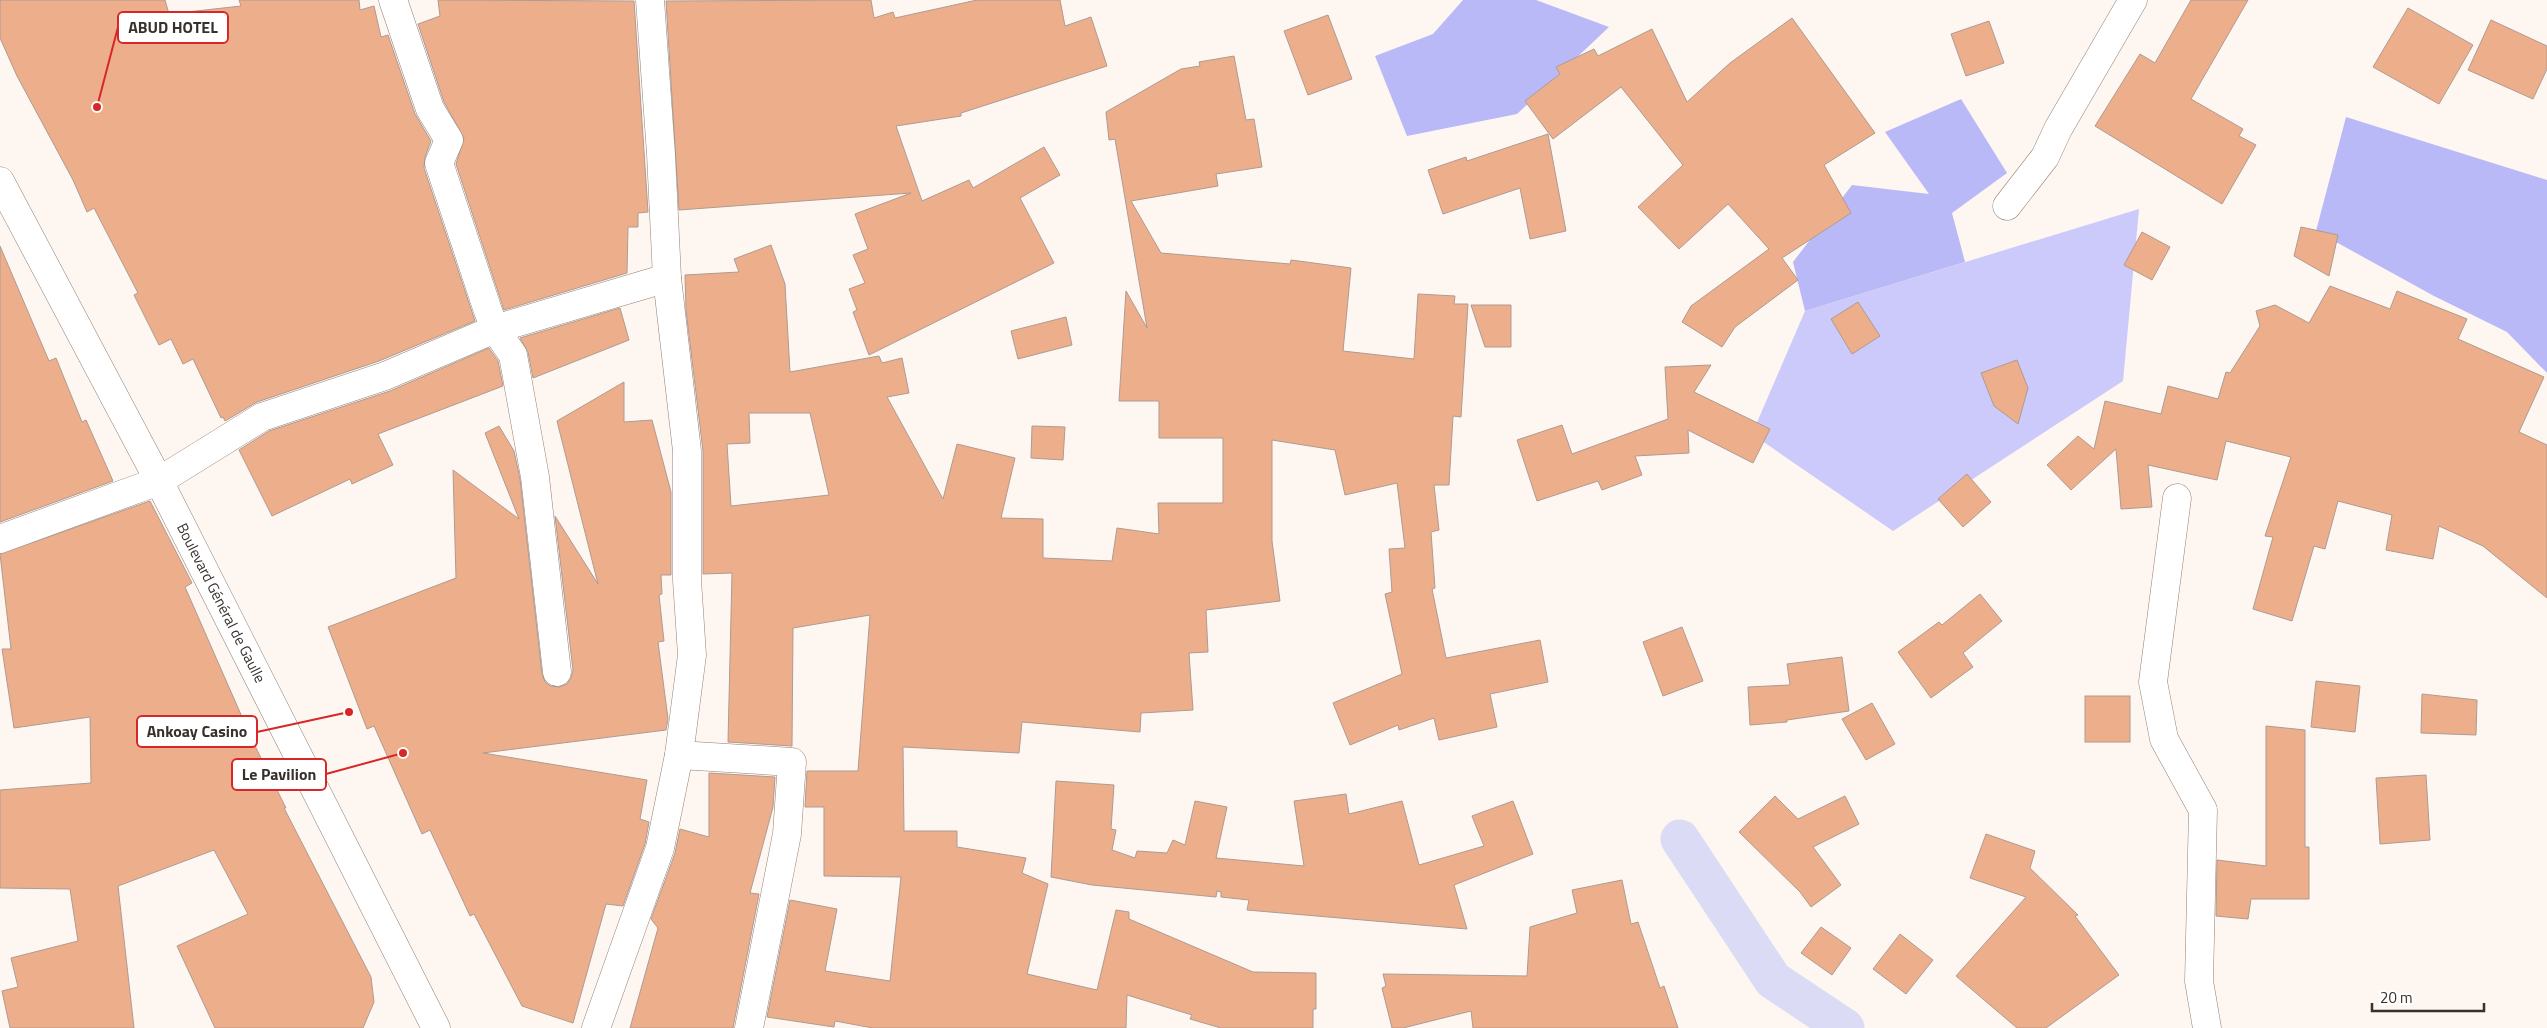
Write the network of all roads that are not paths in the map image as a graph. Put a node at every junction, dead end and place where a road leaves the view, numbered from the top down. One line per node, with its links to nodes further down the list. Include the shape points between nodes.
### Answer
1 (393, 0): 7 (street, via 430,109 449,140 439,164)
2 (650, 0): 6 (street)
3 (2133, 0): 5 (street, via 2045,157)
4 (0, 181): 8 (street, Boulevard Général de Gaulle)
5 (2007, 206)
6 (667, 278): 7 (street); 12 (street, via 689,476 687,580 692,655)
7 (495, 329): 8 (street, via 385,376 262,418); 11 (street, via 513,355 535,477)
8 (159, 481): 10 (street); 13 (street, Boulevard Général de Gaulle)
9 (2177, 498): 16 (street, via 2153,682 2164,739 2203,810 2199,981)
10 (0, 540)
11 (557, 672)
12 (679, 755): 14 (street, via 660,848); 15 (street, via 792,762 787,834)
13 (436, 1028)
14 (596, 1028)
15 (749, 1028)
16 (2207, 1028)

